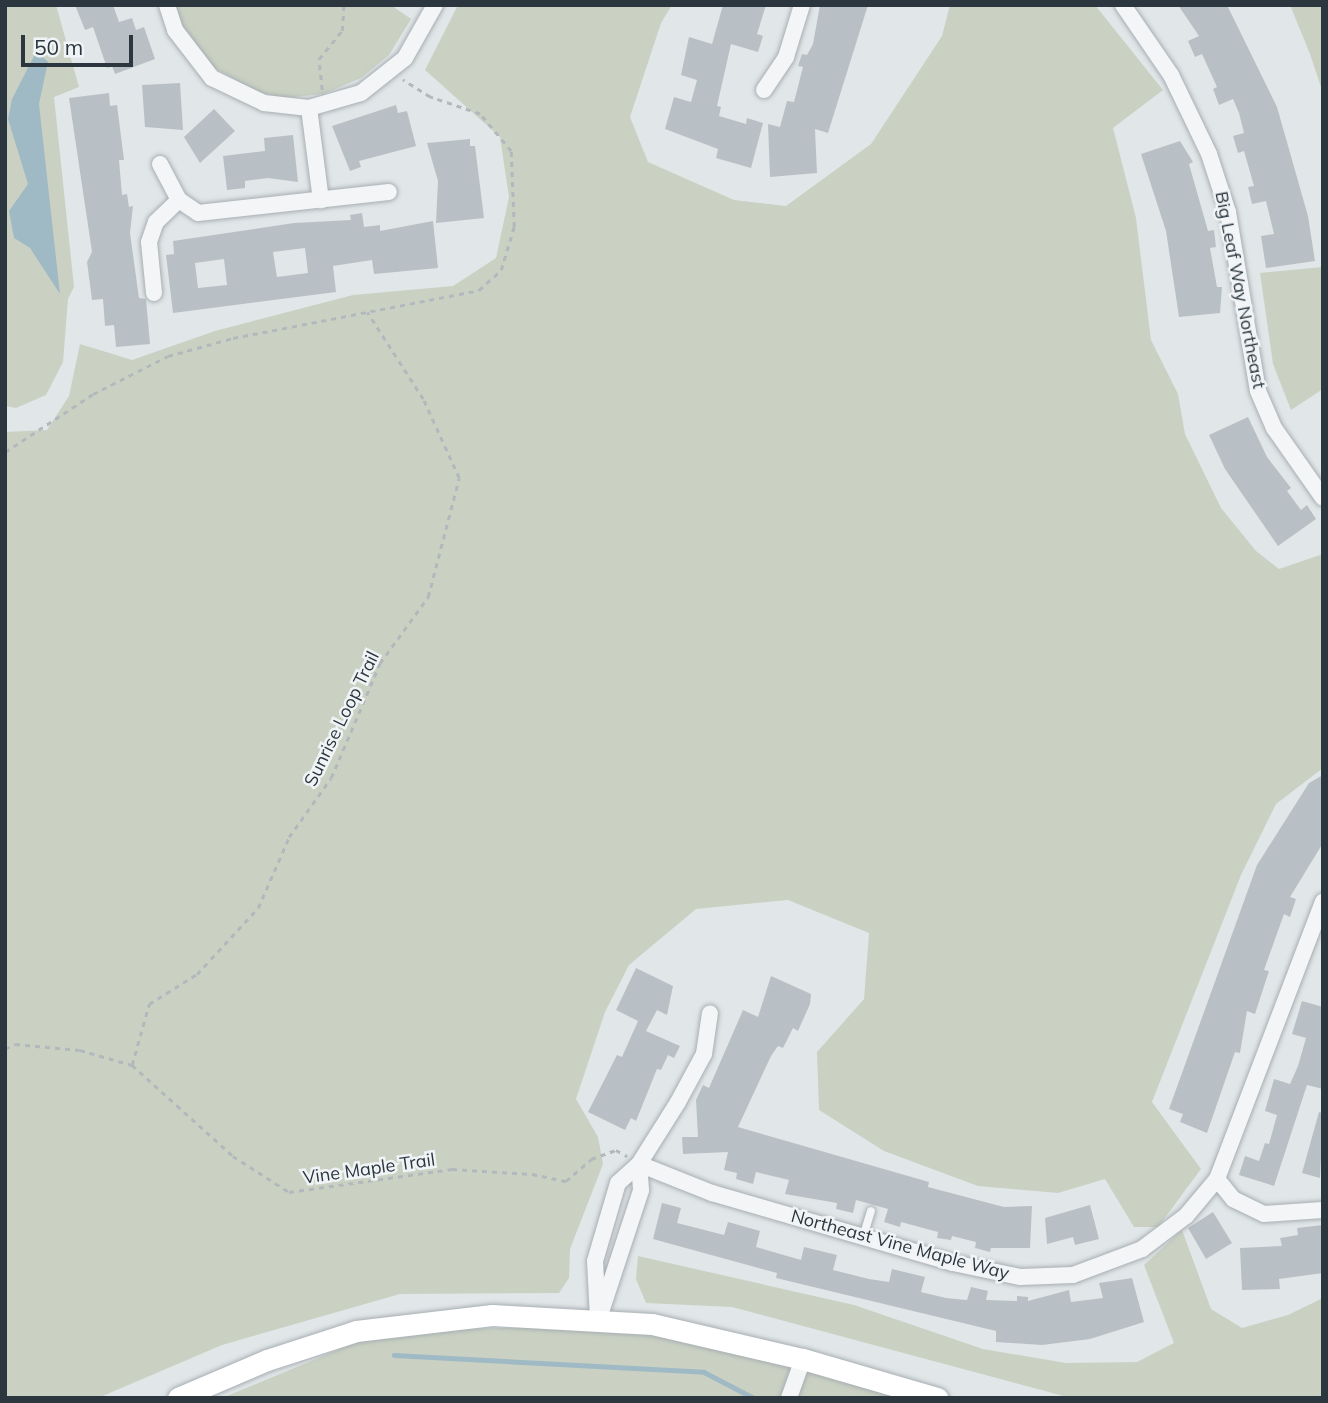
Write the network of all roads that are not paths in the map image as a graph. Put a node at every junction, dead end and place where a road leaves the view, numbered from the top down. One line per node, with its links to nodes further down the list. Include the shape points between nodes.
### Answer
1 (167, 5): 6 (street, via 175,30 212,78 264,103)
2 (435, 5): 6 (street, via 405,58 361,93)
3 (802, 5): 5 (street, via 786,57)
4 (1123, 5): 12 (street, Big Leaf Way Northeast, via 1171,75 1209,154 1228,212 1258,391 1274,428)
5 (764, 90)
6 (317, 106): 10 (street)
7 (160, 164): 9 (street)
8 (389, 192): 10 (street)
9 (179, 200): 10 (street, via 198,214); 11 (street, via 156,222 149,242)
10 (321, 200)
11 (154, 293)
12 (1323, 498)
13 (1323, 902): 16 (street, Northeast Vine Maple Way)
14 (710, 1013): 15 (street, via 704,1054)
15 (639, 1164): 19 (street, Northeast Vine Maple Way, via 712,1193); 20 (street, via 642,1190); 20 (street, via 618,1183 594,1261)
16 (1217, 1179): 17 (street, via 1233,1199 1264,1214); 19 (street, Northeast Vine Maple Way, via 1186,1216 1142,1249 1073,1275 1020,1277)
17 (1323, 1210)
18 (871, 1211): 19 (lane)
19 (863, 1237)
20 (598, 1318): 21 (main road, via 663,1326); 22 (main road, via 492,1315 382,1326 267,1360)
21 (803, 1359): 23 (street); 24 (main road)
22 (178, 1398)
23 (789, 1398)
24 (937, 1398)

